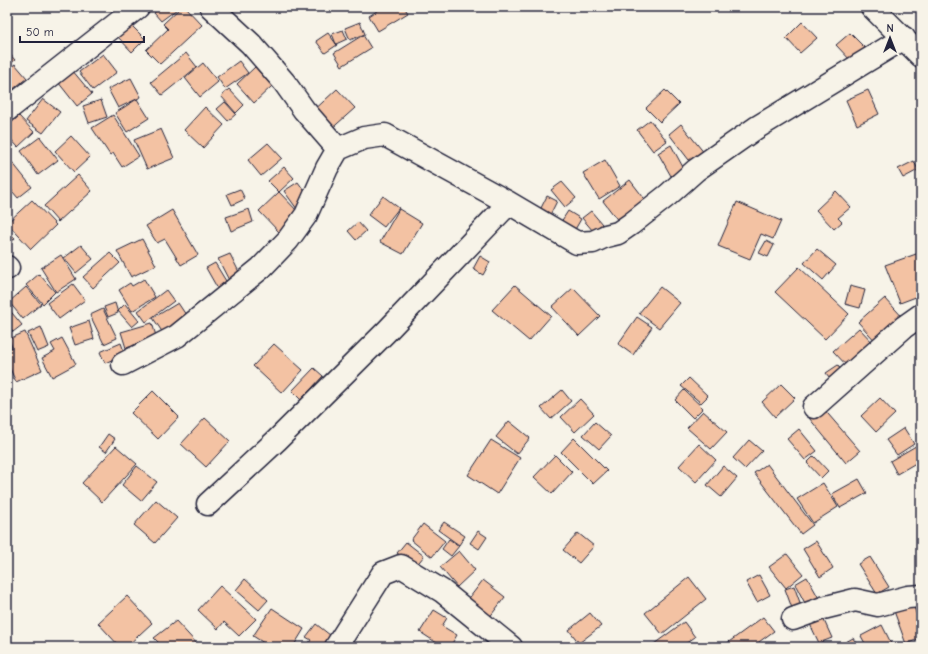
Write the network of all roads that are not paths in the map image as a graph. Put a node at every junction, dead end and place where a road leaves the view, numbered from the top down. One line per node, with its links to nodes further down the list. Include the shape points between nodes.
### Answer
1 (138, 7): 6 (street)
2 (211, 7): 7 (street, via 251,44)
3 (872, 7): 4 (street)
4 (904, 38): 5 (street); 8 (street, via 728,146 696,170 668,196 618,232 593,242 577,243)
5 (921, 56)
6 (7, 110)
7 (338, 149): 8 (street, via 364,138 385,135); 10 (street, via 306,215 288,240 261,268 177,336)
8 (509, 203): 12 (street, via 386,332)
9 (921, 315): 11 (street)
10 (123, 364)
11 (814, 407)
12 (208, 504)
13 (921, 596): 14 (street, via 878,605 855,600)
14 (793, 619)
15 (336, 647): 16 (street, via 383,573 401,566 442,591)
16 (511, 647)

